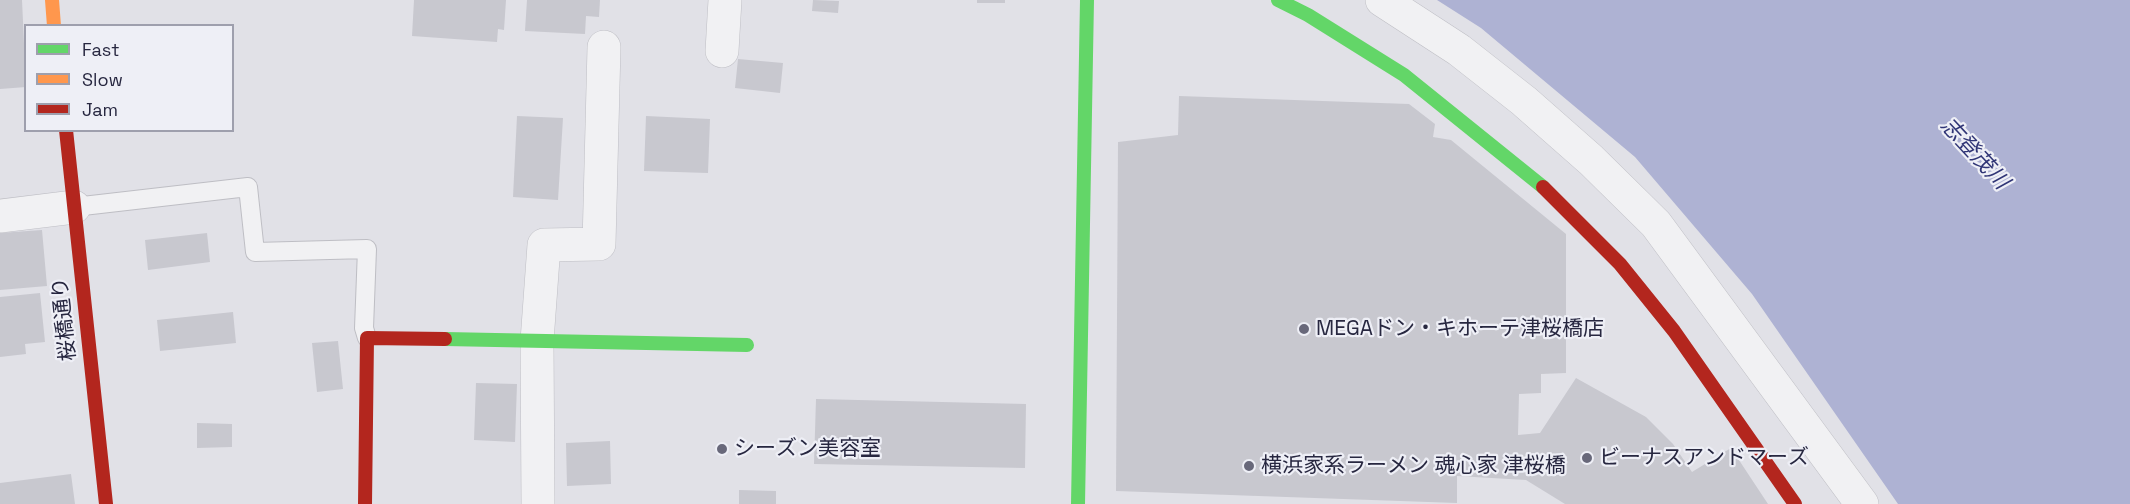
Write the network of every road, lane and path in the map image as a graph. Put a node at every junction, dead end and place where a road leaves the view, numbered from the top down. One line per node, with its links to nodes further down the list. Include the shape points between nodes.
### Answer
1 (52, 0): 6 (street)
2 (725, 0): 8 (street)
3 (1087, 0): 18 (street)
4 (1278, 0): 19 (street, via 1404,75 1545,189 1620,264 1674,331)
5 (1382, 0): 20 (street, via 1459,50 1524,102 1656,224)
6 (54, 24)
7 (604, 47): 13 (street, via 599,244 544,245)
8 (722, 51)
9 (66, 132): 10 (street, 桜橋通り)
10 (74, 207): 11 (street); 12 (lane, via 248,187 255,252 367,249); 15 (street, 桜橋通り)
11 (0, 216)
12 (366, 338): 13 (street); 16 (street)
13 (537, 341): 14 (street); 17 (street)
14 (747, 345)
15 (106, 504)
16 (364, 504)
17 (538, 504)
18 (1078, 504)
19 (1795, 504)
20 (1862, 504)

